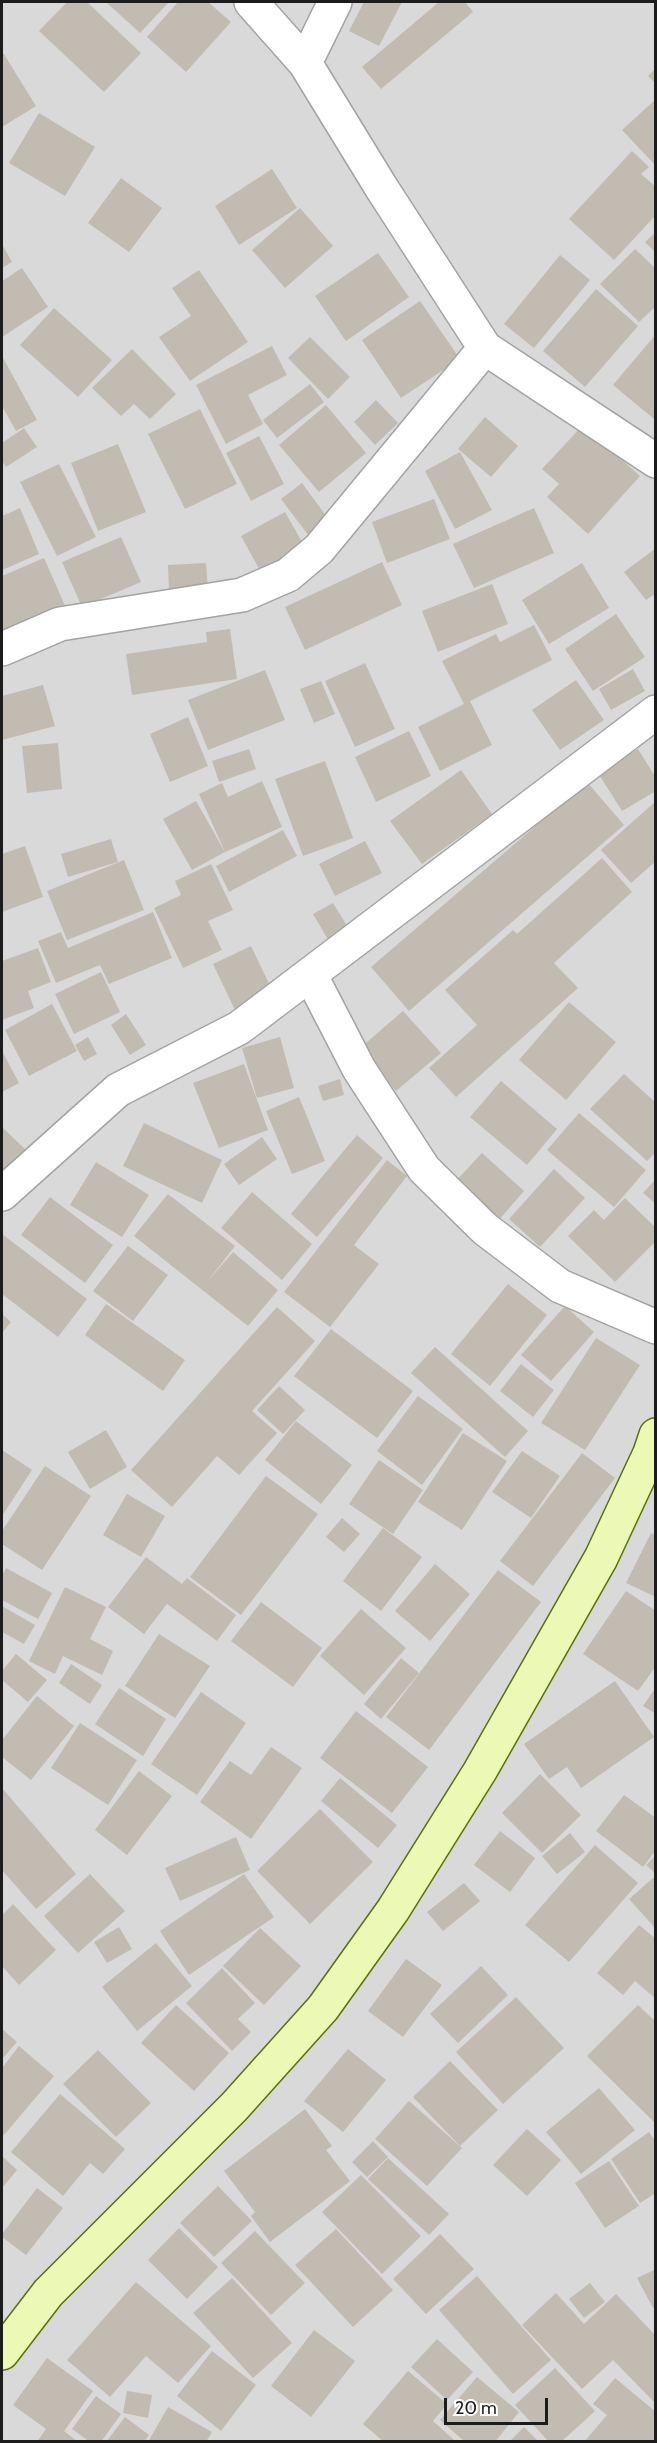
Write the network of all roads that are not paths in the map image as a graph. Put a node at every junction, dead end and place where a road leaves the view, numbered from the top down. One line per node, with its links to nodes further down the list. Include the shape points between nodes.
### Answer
1 (251, 2): 3 (street)
2 (335, 2): 3 (street)
3 (305, 63): 4 (street)
4 (485, 348): 5 (street); 6 (street, via 319,549 288,575 242,595 60,624)
5 (656, 461)
6 (2, 650)
7 (656, 712): 8 (street)
8 (310, 974): 9 (street, via 239,1028 118,1090); 10 (street, via 359,1069 424,1169 485,1229 560,1286)
9 (2, 1194)
10 (656, 1327)
11 (656, 1435): 12 (main road, via 595,1568 480,1771 393,1910 323,2008 249,2090 48,2293)
12 (2, 2353)

